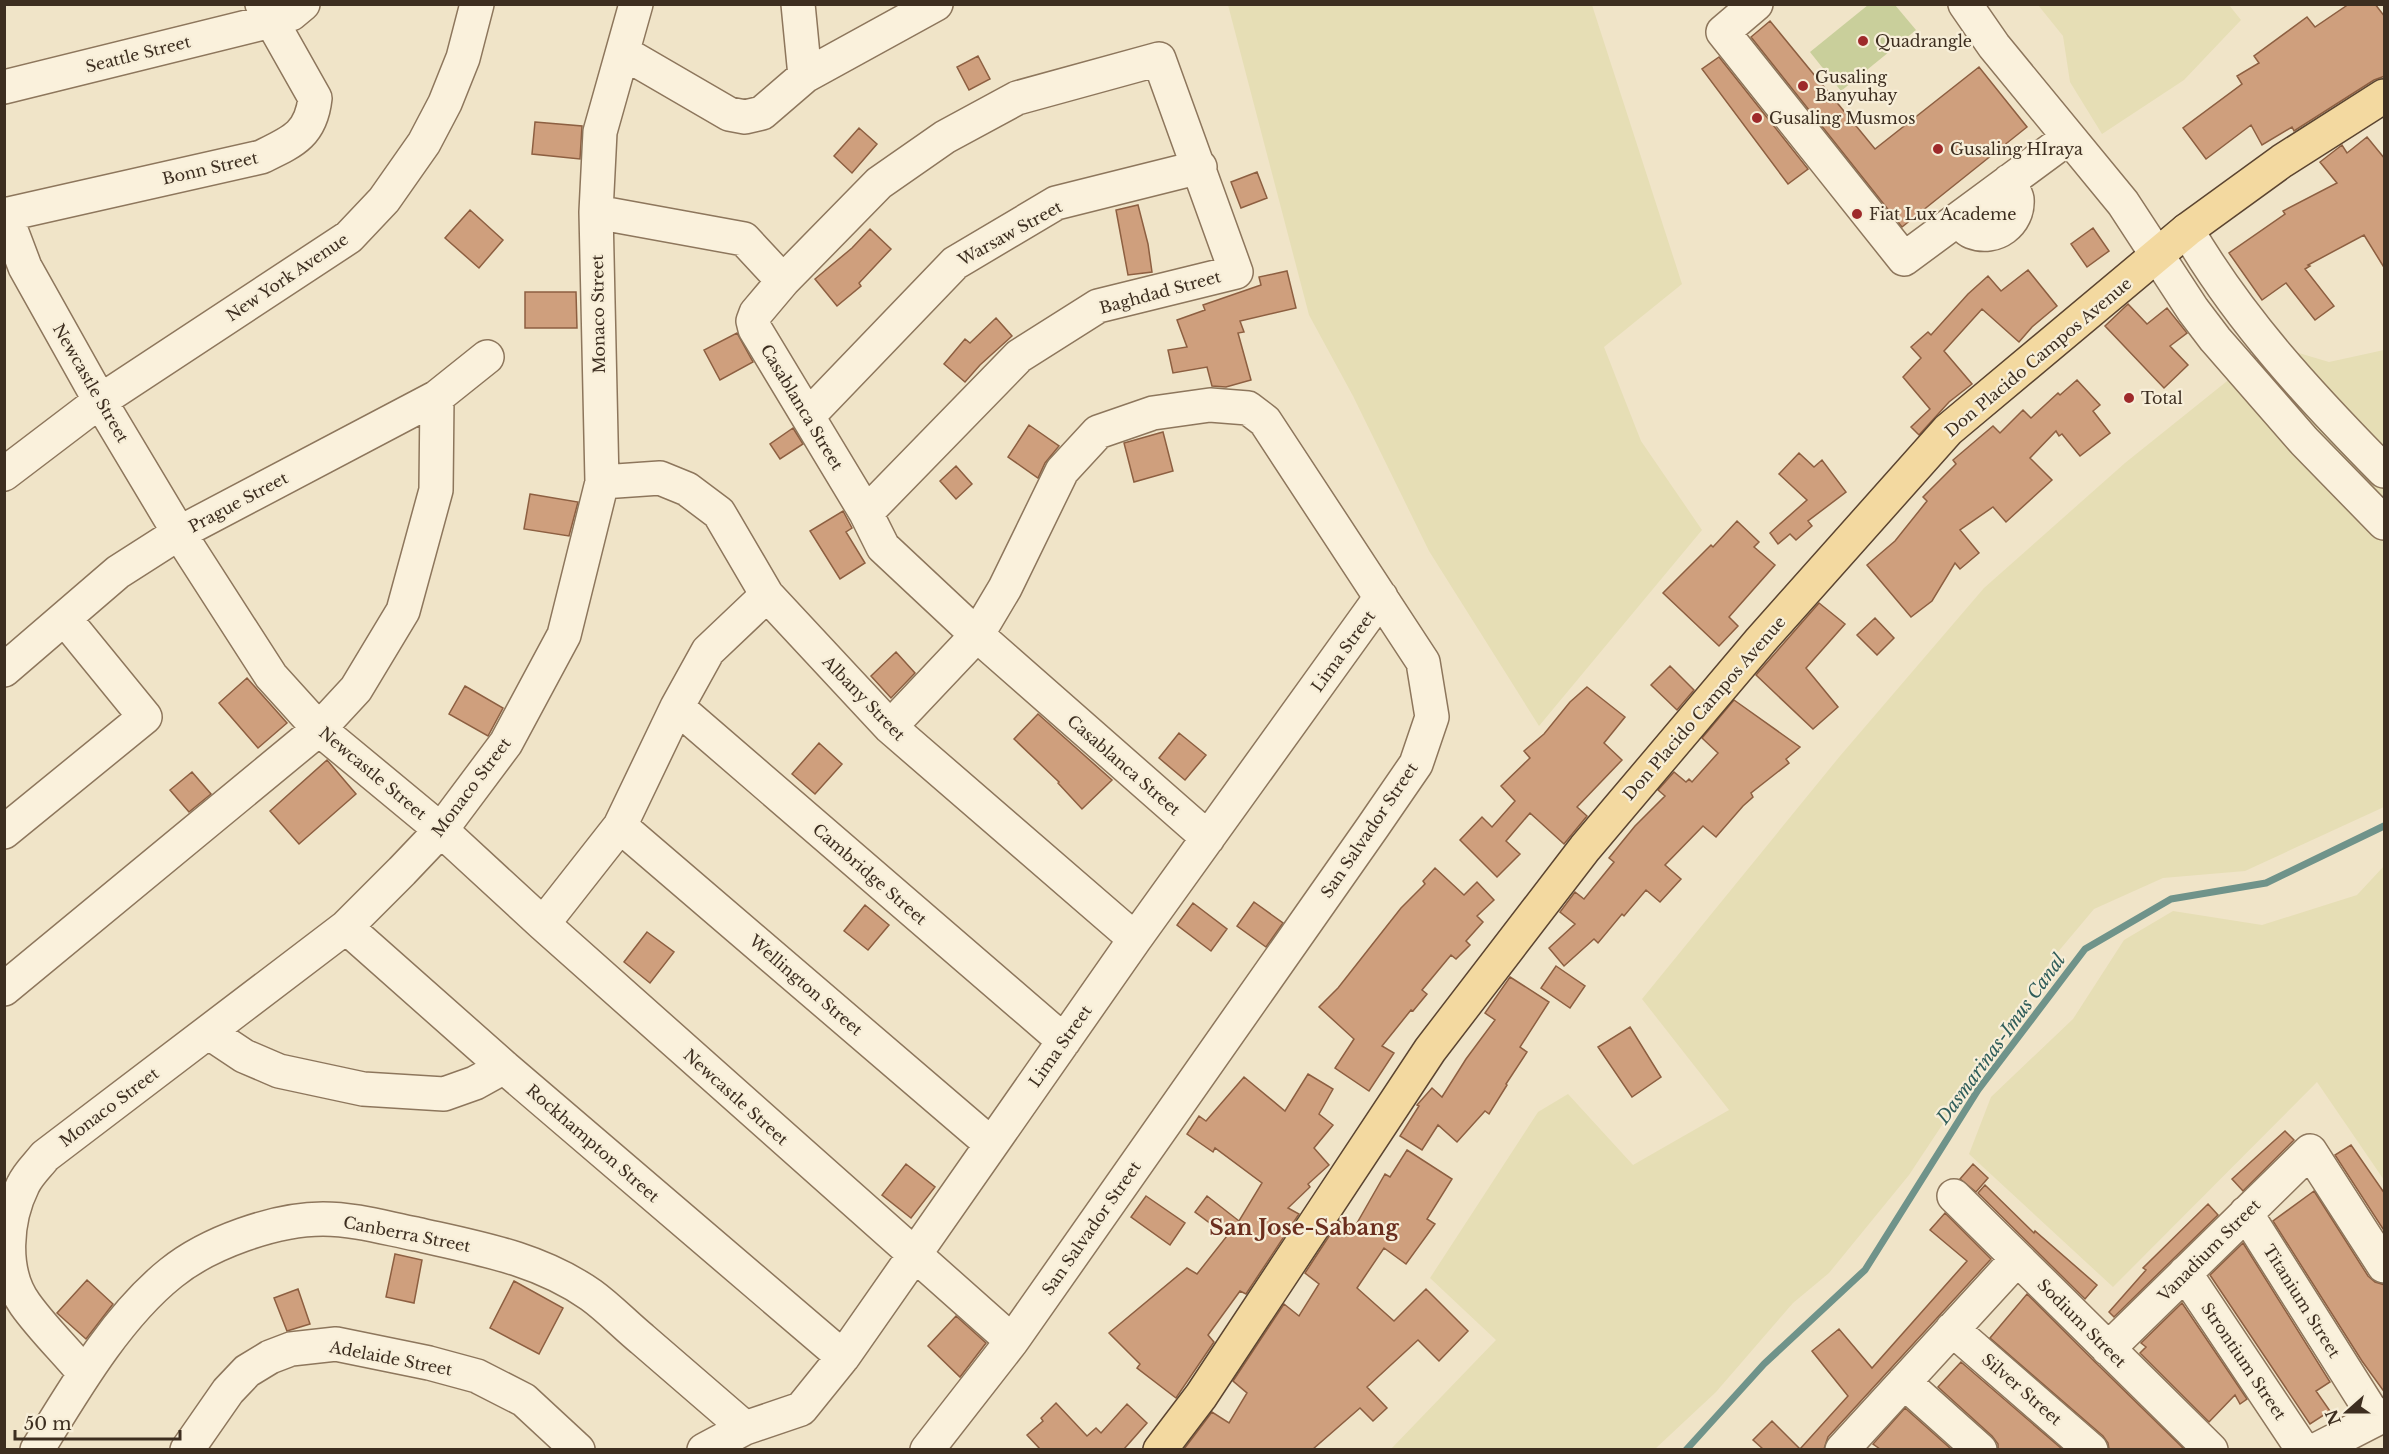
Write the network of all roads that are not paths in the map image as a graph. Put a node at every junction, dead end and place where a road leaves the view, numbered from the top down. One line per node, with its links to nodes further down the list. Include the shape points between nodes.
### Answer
1 (303, 4): 8 (street, Seattle Street, via 291,14)
2 (477, 4): 24 (street, New York Avenue, via 463,58 424,143 384,200 349,237)
3 (636, 4): 9 (street, Monaco Street)
4 (798, 4): 11 (street)
5 (936, 4): 11 (street)
6 (1756, 4): 14 (street, via 1723,32 1904,260 1958,220 1971,232 1988,235 2004,229 2015,215 2017,197 2009,181)
7 (1965, 4): 14 (street)
8 (266, 13): 12 (street, Seattle Street); 17 (street, Bonn Street, via 315,98 313,115 298,139 261,158)
9 (624, 53): 11 (street, via 729,114 745,117 762,113); 16 (street, Monaco Street, via 600,132)
10 (1159, 59): 15 (street, Baghdad Street); 21 (street, Casablanca Street, via 1017,98 945,137 879,183)
11 (805, 76)
12 (4, 87)
13 (2385, 96): 18 (main road, Don Placido Campos Avenue, via 2282,162)
14 (2068, 138): 19 (street, via 2123,203)
15 (1200, 167): 25 (street, Warsaw Street, via 1056,203 955,263); 29 (street, Baghdad Street, via 1236,272 1098,306 1019,356)
16 (596, 212): 21 (street, via 744,239); 28 (street, Monaco Street)
17 (5, 214): 20 (street, Newcastle Street)
18 (2187, 230): 19 (main road, Don Placido Campos Avenue); 26 (street, via 2223,288 2290,372)
19 (2153, 259): 30 (street, via 2222,348 2304,441); 72 (main road, Don Placido Campos Avenue, via 1948,430 1761,640 1585,848 1430,1050 1201,1396)
20 (15, 272): 24 (street, Newcastle Street)
21 (783, 281): 25 (street, Casablanca Street, via 753,321)
22 (487, 357): 23 (street, Prague Street)
23 (437, 397): 31 (street, Prague Street); 39 (street, via 436,490 403,611 356,689)
24 (100, 401): 27 (street, New York Avenue); 31 (street, Newcastle Street)
25 (808, 416): 29 (street, Casablanca Street)
26 (2385, 471)
27 (4, 474)
28 (602, 482): 32 (street, Albany Street, via 660,478 687,489 719,513); 41 (street, Monaco Street, via 564,635 506,743)
29 (866, 513): 35 (street, Casablanca Street, via 883,547)
30 (2385, 523)
31 (179, 533): 34 (street, Prague Street, via 118,572); 39 (street, Newcastle Street, via 272,675)
32 (767, 595): 37 (street, via 708,651); 38 (street, Albany Street)
33 (1381, 597): 35 (street, San Salvador Street, via 1265,420 1248,408 1210,405 1153,412 1098,432 1062,471 1005,588); 43 (street, Lima Street); 59 (street, San Salvador Street, via 1423,663 1432,717 1416,764)
34 (65, 619): 36 (street, Prague Street); 42 (street, via 145,717)
35 (977, 635): 38 (street, San Salvador Street); 43 (street, Casablanca Street)
36 (4, 670)
37 (677, 707): 40 (street); 49 (street, Cambridge Street)
38 (890, 727): 46 (street, Albany Street)
39 (319, 729): 41 (street, Newcastle Street); 47 (street)
40 (620, 826): 44 (street); 51 (street, Wellington Street)
41 (441, 830): 44 (street, Newcastle Street); 45 (street, Monaco Street)
42 (4, 832)
43 (1208, 838): 46 (street, Lima Street)
44 (543, 924): 54 (street, Newcastle Street)
45 (346, 927): 48 (street, Monaco Street); 50 (street, Rockhampton Street)
46 (1135, 939): 49 (street, Lima Street)
47 (4, 989)
48 (208, 1032): 50 (street, via 244,1056 279,1071 363,1089 444,1094); 62 (street, Monaco Street, via 45,1156 24,1183 13,1213 8,1244 23,1302)
49 (1064, 1041): 51 (street, Lima Street)
50 (504, 1067): 61 (street, Rockhampton Street)
51 (991, 1144): 54 (street, Lima Street)
52 (1954, 1196): 55 (street, Sodium Street)
53 (2246, 1213): 56 (street, Vanadium Street, via 2310,1150); 57 (street, Vanadium Street); 64 (street, Titanium Street)
54 (913, 1255): 59 (street, Newcastle Street); 61 (street, Lima Street)
55 (2017, 1259): 58 (street); 60 (street, Sodium Street)
56 (2385, 1266)
57 (2186, 1273): 60 (street, Vanadium Street); 76 (street, Strontium Street)
58 (1952, 1329): 63 (street); 74 (street, Silver Street)
59 (1012, 1341): 71 (street, San Salvador Street)
60 (2109, 1348): 75 (street, Sodium Street)
61 (843, 1357): 65 (street, Lima Street, via 801,1409)
62 (84, 1374): 65 (street, Canberra Street, via 138,1305 171,1272 211,1249 291,1222 355,1221 480,1248 544,1268 591,1295); 67 (street, Canberra Street)
63 (1904, 1382): 66 (street); 73 (street)
64 (2380, 1417): 77 (street)
65 (745, 1428): 70 (street, Lima Street)
66 (1856, 1444)
67 (37, 1449)
68 (187, 1449): 69 (street, Adelaide Street, via 248,1371 291,1349 336,1344 477,1376 524,1400)
69 (578, 1449)
70 (704, 1449)
71 (927, 1449)
72 (1160, 1449)
73 (1980, 1449)
74 (2091, 1449)
75 (2211, 1449)
76 (2303, 1449)
77 (2316, 1449)

